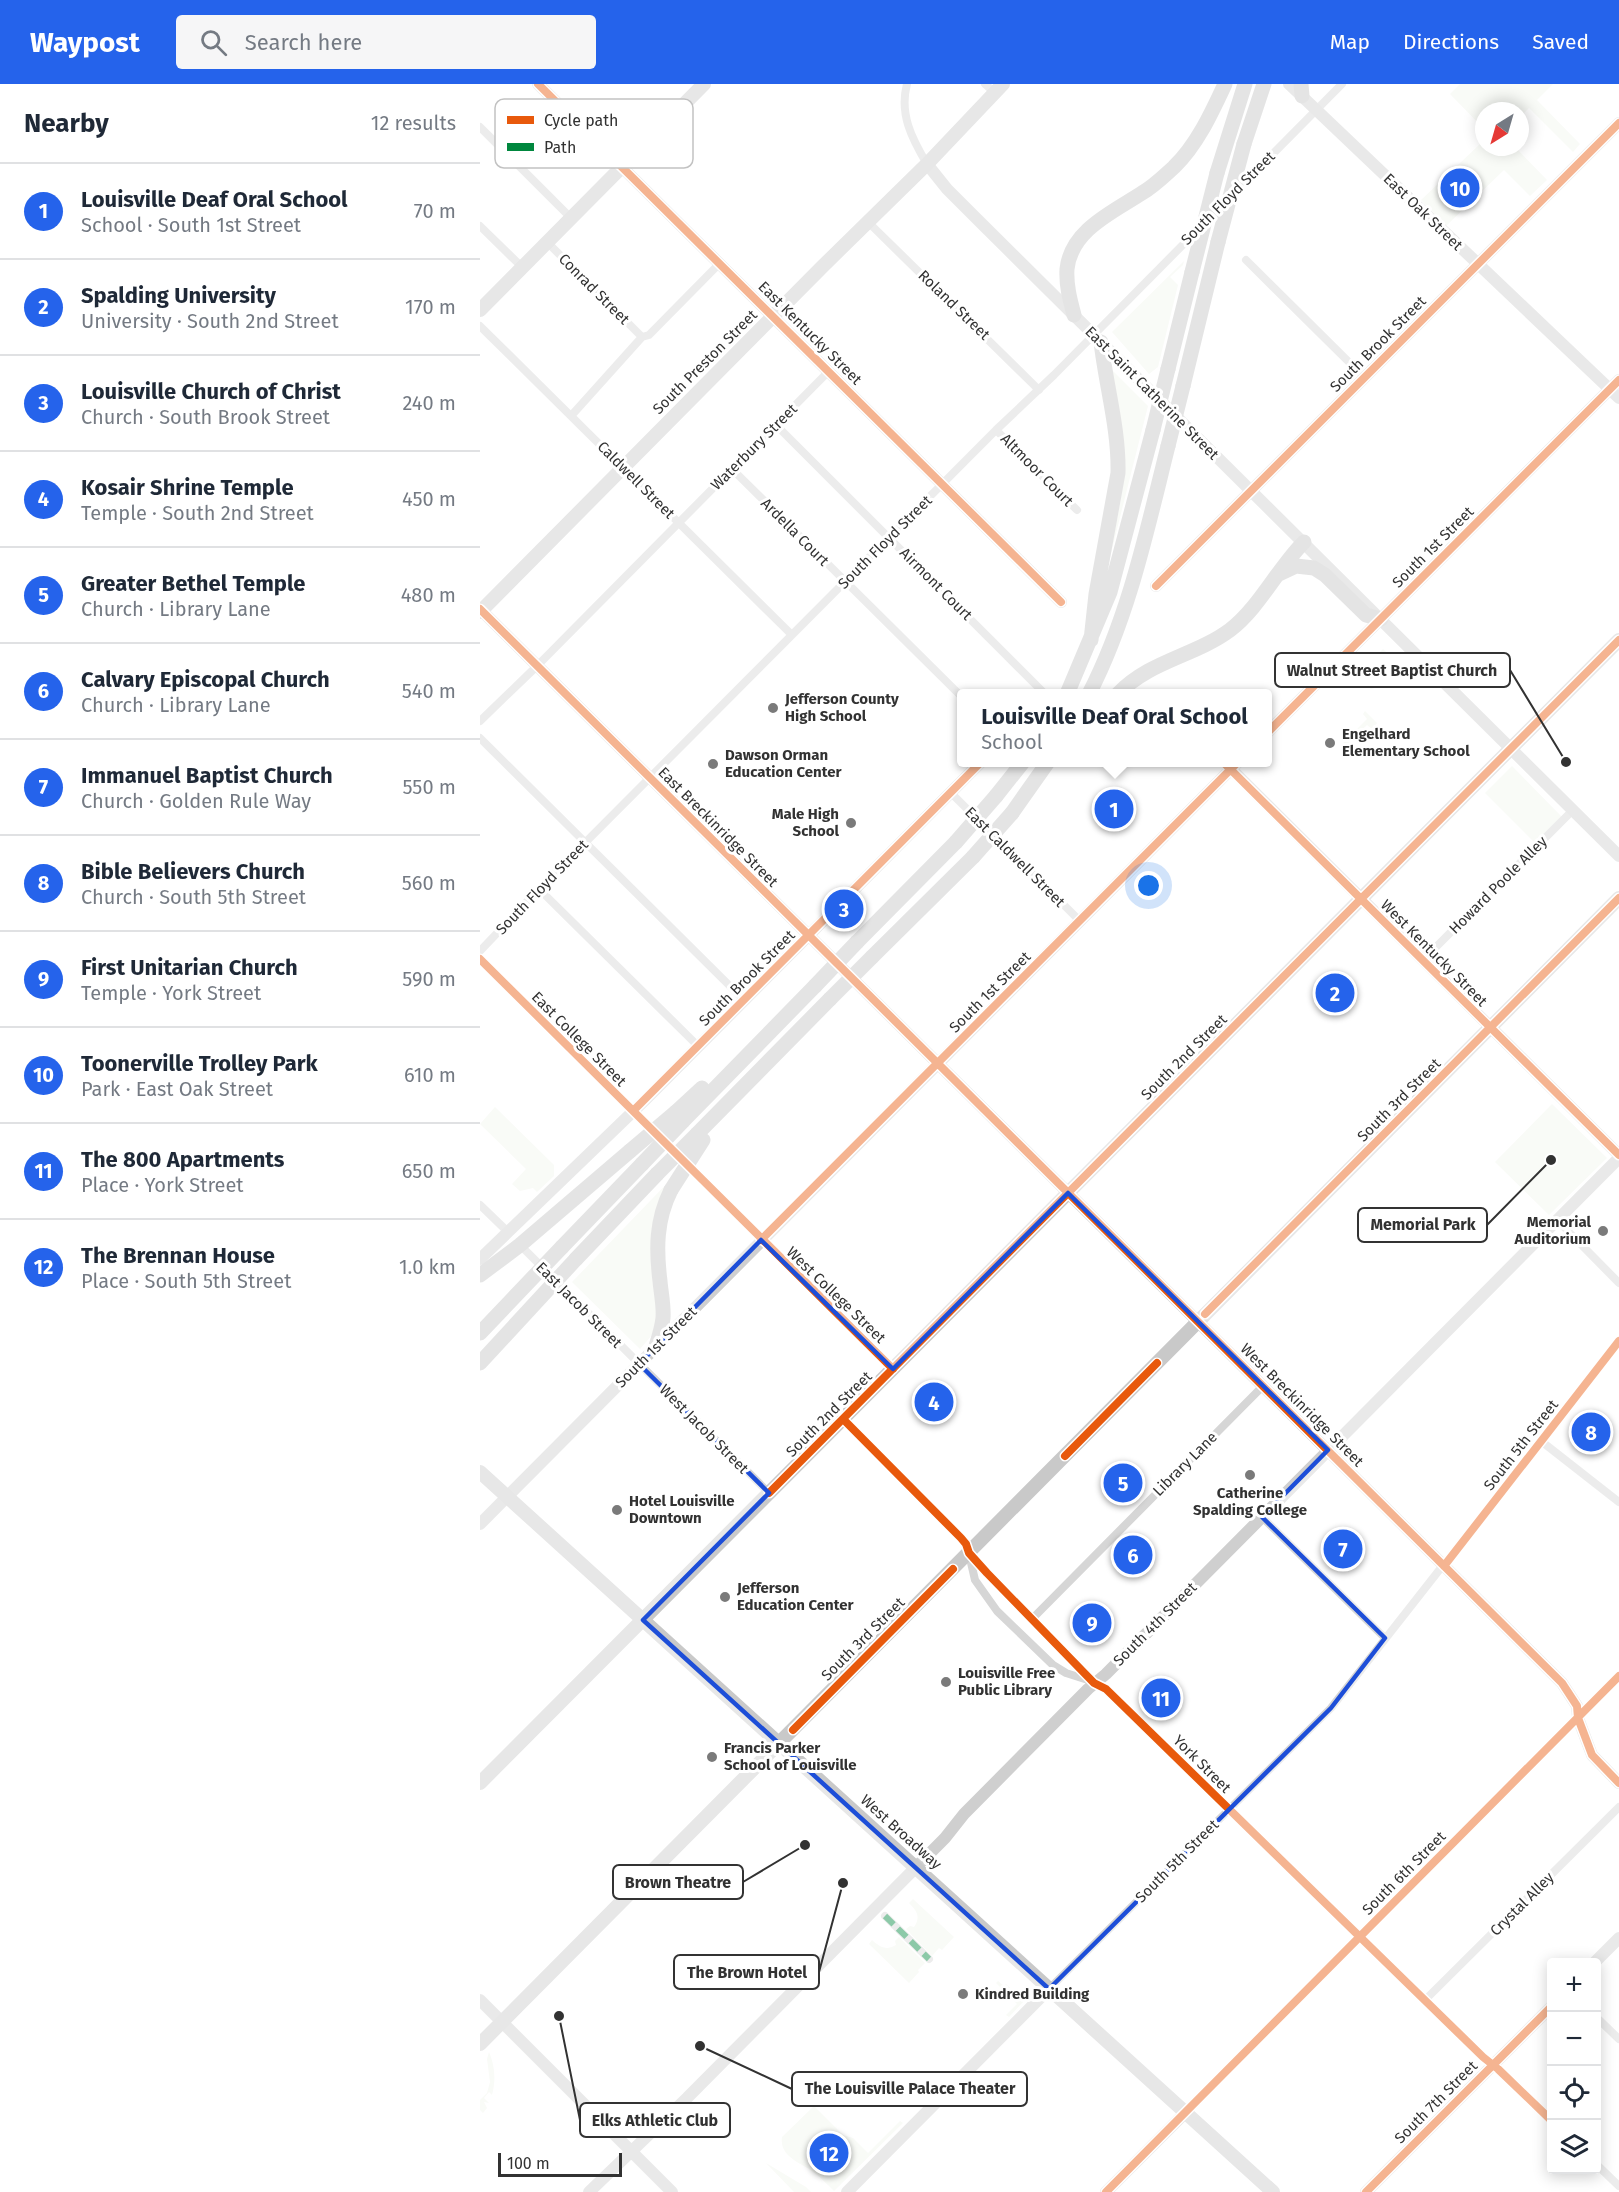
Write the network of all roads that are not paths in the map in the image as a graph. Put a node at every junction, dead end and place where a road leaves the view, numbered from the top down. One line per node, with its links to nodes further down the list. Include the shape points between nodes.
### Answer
1 (538, 84): 11 (street, East Kentucky Street)
2 (704, 84): 12 (main road)
3 (907, 84): 17 (street, via 907,123)
4 (1225, 84): 30 (highway, via 1177,164 1144,192 1104,217 1074,247 1067,272)
5 (1245, 84): 56 (highway, bridge, via 1217,173 1122,551 1110,592)
6 (1289, 84): 10 (street, East Oak Street)
7 (1342, 84): 13 (street, South Floyd Street)
8 (994, 87): 17 (main road, South Preston Street)
9 (1261, 89): 63 (highway, bridge, via 1127,599)
10 (1301, 90): 13 (street, East Oak Street)
11 (553, 99)
12 (689, 99)
13 (1316, 110): 27 (street, East Oak Street); 34 (street, South Floyd Street)
14 (1619, 123): 27 (street, South Brook Street)
15 (480, 127): 16 (street)
16 (495, 142)
17 (927, 164): 22 (main road, South Preston Street); 30 (street, East Saint Catherine Street, via 950,192)
18 (521, 168): 21 (street)
19 (621, 168): 21 (main road)
20 (623, 168): 26 (street, East Kentucky Street)
21 (571, 218): 24 (main road)
22 (868, 222): 31 (main road, South Preston Street); 38 (street, Roland Street)
23 (480, 226): 28 (street)
24 (547, 242): 28 (main road); 33 (street, Conrad Street)
25 (1246, 260): 36 (street)
26 (720, 263): 31 (street, East Kentucky Street); 33 (street, via 649,335)
27 (1477, 263): 36 (street, South Brook Street); 39 (street, East Oak Street)
28 (522, 267): 29 (main road)
29 (480, 310)
30 (1074, 315): 34 (street, East Saint Catherine Street)
31 (774, 316): 35 (street, East Kentucky Street); 43 (main road, South Preston Street)
32 (480, 326): 40 (street, Caldwell Street)
33 (642, 337): 40 (street)
34 (1097, 338): 38 (street, South Floyd Street); 46 (street, East Saint Catherine Street); 56 (highway, via 1118,456)
35 (829, 370): 41 (street, Waterbury Street); 45 (street, East Kentucky Street)
36 (1365, 377): 46 (street, South Brook Street)
37 (1619, 380): 39 (street, South 1st Street)
38 (1039, 390): 42 (street, South Floyd Street)
39 (1614, 394): 57 (street, South 1st Street)
40 (571, 416): 43 (street, Caldwell Street)
41 (776, 425): 44 (street, Waterbury Street); 49 (street, Airmont Court)
42 (996, 430): 45 (street, South Floyd Street); 47 (street, Altmoor Court)
43 (623, 468): 48 (street, Caldwell Street); 55 (main road, South Preston Street)
44 (732, 469): 48 (street, Waterbury Street); 52 (street, Ardella Court)
45 (943, 484): 49 (street, South Floyd Street); 54 (street, East Kentucky Street)
46 (1251, 491): 50 (street, East Saint Catherine Street); 53 (street, South Brook Street)
47 (1077, 510)
48 (679, 522): 58 (street, Caldwell Street); 60 (street, Waterbury Street)
49 (889, 538): 52 (street, South Floyd Street); 61 (street, Airmont Court)
50 (1304, 542): 51 (highway); 57 (street, East Saint Catherine Street)
51 (1279, 574): 57 (highway, via 1296,566 1314,568 1366,615); 64 (highway, via 1238,623 1148,670)
52 (846, 581): 58 (street, South Floyd Street); 65 (street, Ardella Court)
53 (1156, 586)
54 (1061, 602)
55 (481, 611): 60 (street, East Breckinridge Street)
56 (1098, 613): 62 (highway, via 1091,640)
57 (1381, 619): 67 (street, South 1st Street); 69 (street, East Saint Catherine Street)
58 (792, 635): 76 (street, South Floyd Street)
59 (1619, 640): 69 (main road, South 2nd Street)
60 (537, 666): 66 (street, Waterbury Street); 76 (street, East Breckinridge Street)
61 (1041, 689)
62 (1069, 689)
63 (1091, 689)
64 (1123, 689)
65 (957, 692)
66 (480, 721)
67 (1272, 728)
68 (480, 738): 80 (street)
69 (1511, 748): 79 (street, East Saint Catherine Street); 83 (main road, South 2nd Street)
70 (976, 767): 77 (street, South Brook Street)
71 (1019, 767): 95 (highway, bridge, via 956,842 778,1024)
72 (1045, 767): 78 (highway)
73 (1055, 767): 78 (highway)
74 (1229, 767): 85 (street, South 1st Street)
75 (1233, 767): 83 (street, West Kentucky Street)
76 (650, 778): 80 (street, South Floyd Street); 86 (street, East Breckinridge Street)
77 (950, 792): 85 (street, East Caldwell Street); 86 (street, South Brook Street)
78 (1017, 808): 96 (highway, bridge, via 742,1088)
79 (1574, 810): 81 (street, East Saint Catherine Street); 89 (street, Howard Poole Alley)
80 (585, 842): 82 (street, South Floyd Street); 90 (street)
81 (1619, 856)
82 (539, 889): 87 (street, South Floyd Street); 92 (street)
83 (1361, 898): 89 (street, West Kentucky Street); 98 (main road, South 2nd Street)
84 (1619, 898): 91 (main road, South 3rd Street)
85 (1080, 921): 93 (street, South 1st Street)
86 (809, 935): 90 (street, South Brook Street); 93 (street, East Breckinridge Street)
87 (480, 951)
88 (480, 959): 94 (street, East College Street)
89 (1423, 960): 91 (street, West Kentucky Street)
90 (744, 1000): 92 (street, South Brook Street)
91 (1491, 1027): 97 (street, West Kentucky Street); 107 (main road, South 3rd Street)
92 (698, 1046): 94 (street, South Brook Street)
93 (938, 1063): 98 (street, West Breckinridge Street); 102 (street, South 1st Street)
94 (634, 1110): 101 (street, South Brook Street); 102 (street, East College Street)
95 (679, 1116): 103 (highway, bridge, via 630,1151); 108 (highway, bridge, via 642,1164)
96 (700, 1137): 110 (highway, bridge, via 665,1201 657,1237 663,1319); 111 (highway, bridge, via 657,1174)
97 (1619, 1156): 100 (street, South 4th Street)
98 (1068, 1193): 107 (street, West Breckinridge Street); 113 (main road, South 2nd Street)
99 (480, 1205): 101 (street)
100 (1557, 1220): 106 (street); 117 (street, South 4th Street)
101 (507, 1231): 104 (street, South Brook Street)
102 (761, 1240): 110 (street, South 1st Street); 113 (street, West College Street)
103 (520, 1245): 105 (highway); 112 (street, East Jacob Street)
104 (480, 1258)
105 (480, 1275)
106 (1619, 1283)
107 (1198, 1322): 114 (street, West Breckinridge Street); 124 (main road, South 3rd Street)
108 (480, 1333)
109 (1619, 1341): 116 (street, South 5th Street)
110 (656, 1346): 112 (street, South 1st Street)
111 (480, 1362)
112 (639, 1364): 119 (street, West Jacob Street); 120 (street, South 1st Street)
113 (893, 1369): 115 (main road, South 2nd Street)
114 (1263, 1386): 117 (street, West Breckinridge Street); 126 (street, Library Lane)
115 (843, 1419): 119 (main road, South 2nd Street); 124 (street, York Street, via 961,1538)
116 (1541, 1441): 121 (street); 125 (street, South 5th Street)
117 (1328, 1450): 122 (street, South 4th Street); 125 (street, West Breckinridge Street)
118 (480, 1472): 120 (main road, West Broadway)
119 (769, 1493): 127 (main road, South 2nd Street)
120 (507, 1496): 123 (street, South 1st Street); 127 (main road, West Broadway)
121 (1619, 1502)
122 (1262, 1517): 128 (street); 130 (street, South 4th Street)
123 (480, 1524)
124 (969, 1553): 126 (street, York Street); 130 (street, via 975,1580 1003,1618 1053,1665); 132 (main road, South 3rd Street)
125 (1444, 1566): 128 (street, South 5th Street); 131 (street, West Breckinridge Street, via 1562,1683 1577,1706)
126 (1032, 1619): 130 (street, York Street)
127 (643, 1620): 132 (main road, West Broadway); 133 (main road, South 2nd Street)
128 (1386, 1638): 136 (street, South 5th Street, via 1331,1708)
129 (1619, 1676): 131 (street, South 6th Street)
130 (1094, 1683): 136 (street, York Street, via 1106,1689); 137 (street, South 4th Street)
131 (1578, 1718): 134 (street, West Breckinridge Street, via 1592,1755); 139 (street, South 6th Street)
132 (779, 1744): 137 (main road, West Broadway); 148 (main road, South 3rd Street)
133 (480, 1783)
134 (1619, 1783)
135 (1619, 1808): 145 (street, Crystal Alley)
136 (1229, 1810): 139 (street, York Street); 143 (street, South 5th Street)
137 (915, 1868): 143 (main road, West Broadway); 154 (street, South 4th Street)
138 (885, 1916): 142 (street)
139 (1360, 1937): 145 (street, York Street); 152 (street, South 6th Street)
140 (1619, 1938): 141 (street)
141 (1599, 1958)
142 (929, 1959)
143 (1049, 1989): 152 (main road, West Broadway); 159 (street, South 5th Street)
144 (480, 2000): 148 (street)
145 (1425, 2000): 151 (street, York Street)
146 (1547, 2010): 151 (street, South 7th Street)
147 (1601, 2021): 149 (street)
148 (502, 2023): 150 (main road, South 3rd Street); 154 (street)
149 (1619, 2038)
150 (480, 2044)
151 (1492, 2065): 153 (street, York Street); 162 (street, South 7th Street)
152 (1185, 2113): 160 (street, South 6th Street); 161 (main road, West Broadway)
153 (1550, 2120)
154 (631, 2152): 157 (street, South 4th Street); 158 (street)
155 (1601, 2169): 156 (street)
156 (1619, 2186)
157 (589, 2192)
158 (672, 2192)
159 (847, 2192)
160 (1106, 2192)
161 (1273, 2192)
162 (1366, 2192)

